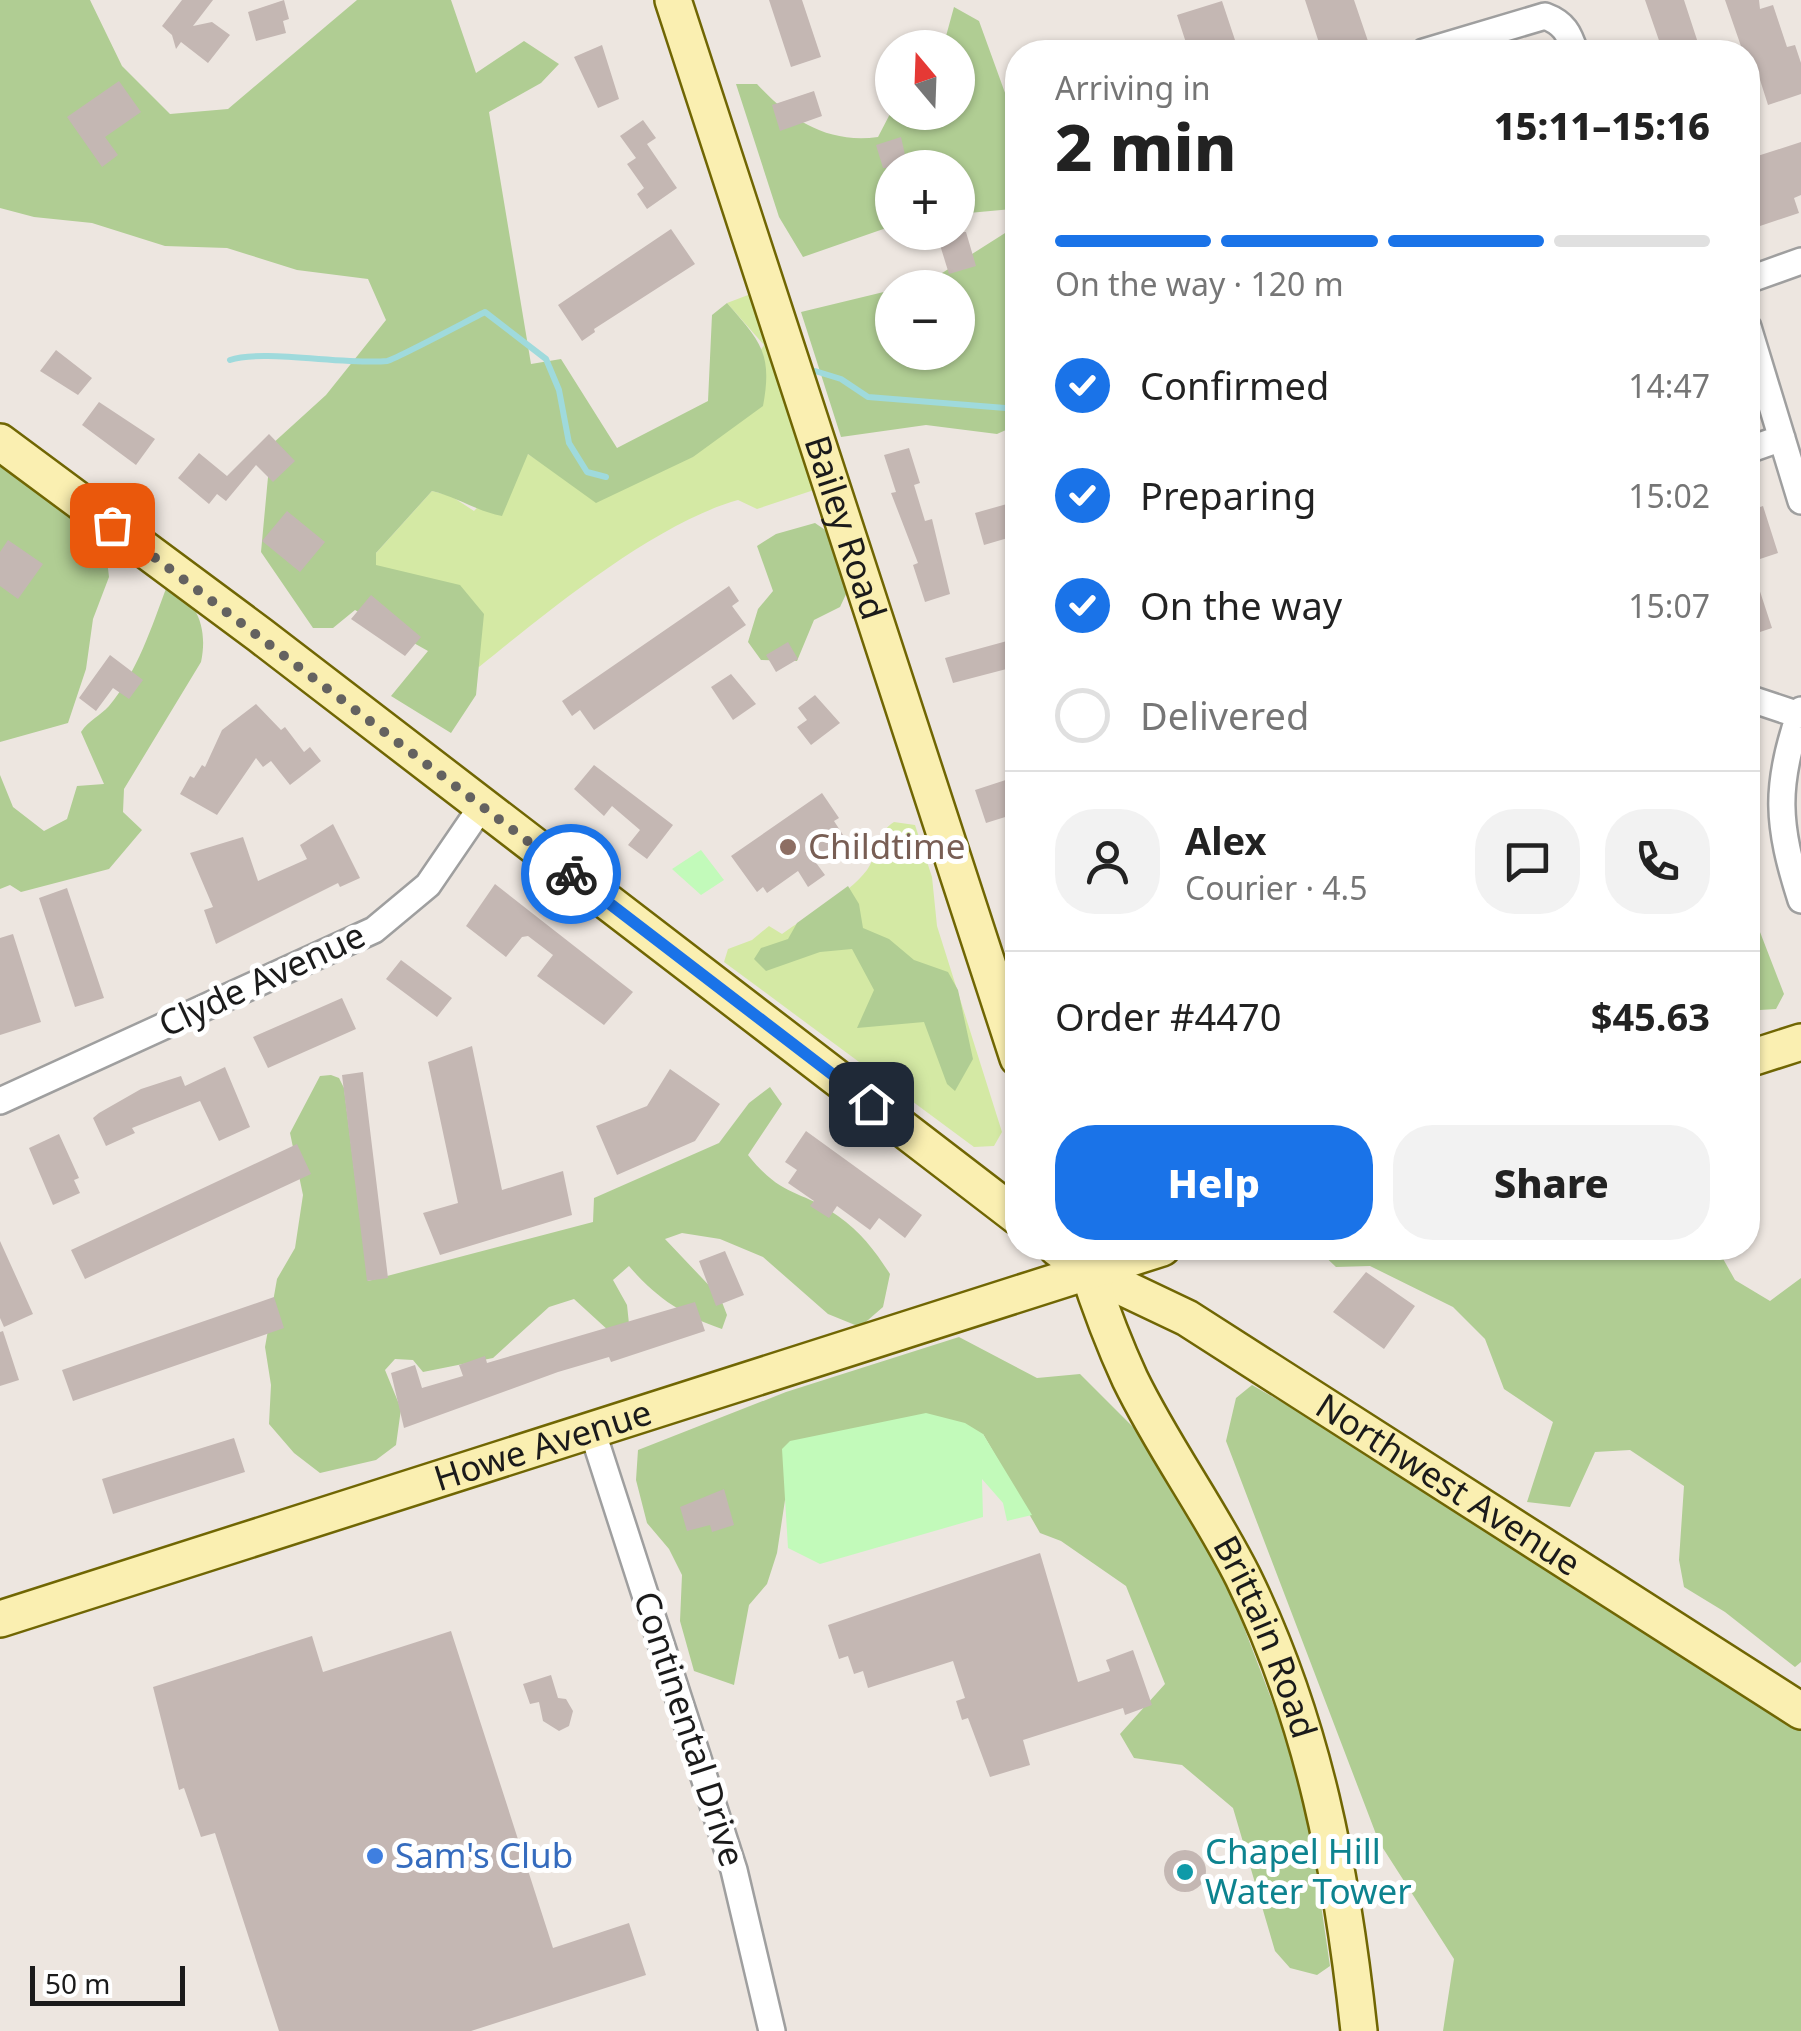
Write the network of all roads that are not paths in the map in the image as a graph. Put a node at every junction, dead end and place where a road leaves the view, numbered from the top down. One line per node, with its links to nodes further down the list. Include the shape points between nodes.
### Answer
1 (674, 0): 15 (street, Bailey Road)
2 (1464, 40): 3 (street, via 1545,16)
3 (1571, 40)
4 (1801, 262): 5 (street)
5 (1760, 276)
6 (1760, 366): 7 (street)
7 (1782, 438): 9 (street); 10 (street)
8 (0, 442): 13 (street)
9 (1760, 446)
10 (1801, 501)
11 (1760, 701): 12 (street)
12 (1800, 713): 14 (street, via 1778,814)
13 (482, 806): 18 (street, Clyde Avenue, via 428,885 374,930); 19 (street)
14 (1801, 900)
15 (1005, 1018)
16 (1801, 1042): 17 (street)
17 (1760, 1055)
18 (0, 1101)
19 (1005, 1207)
20 (1081, 1260): 23 (street, Howe Avenue)
21 (1084, 1260): 27 (street, Brittain Road, via 1131,1380 1228,1548 1283,1669 1336,1854)
22 (1086, 1260): 25 (street, Northwest Avenue)
23 (592, 1430): 24 (street, Howe Avenue); 26 (street, Continental Drive, via 734,1870)
24 (0, 1619)
25 (1801, 1711)
26 (772, 2031)
27 (1360, 2031)

